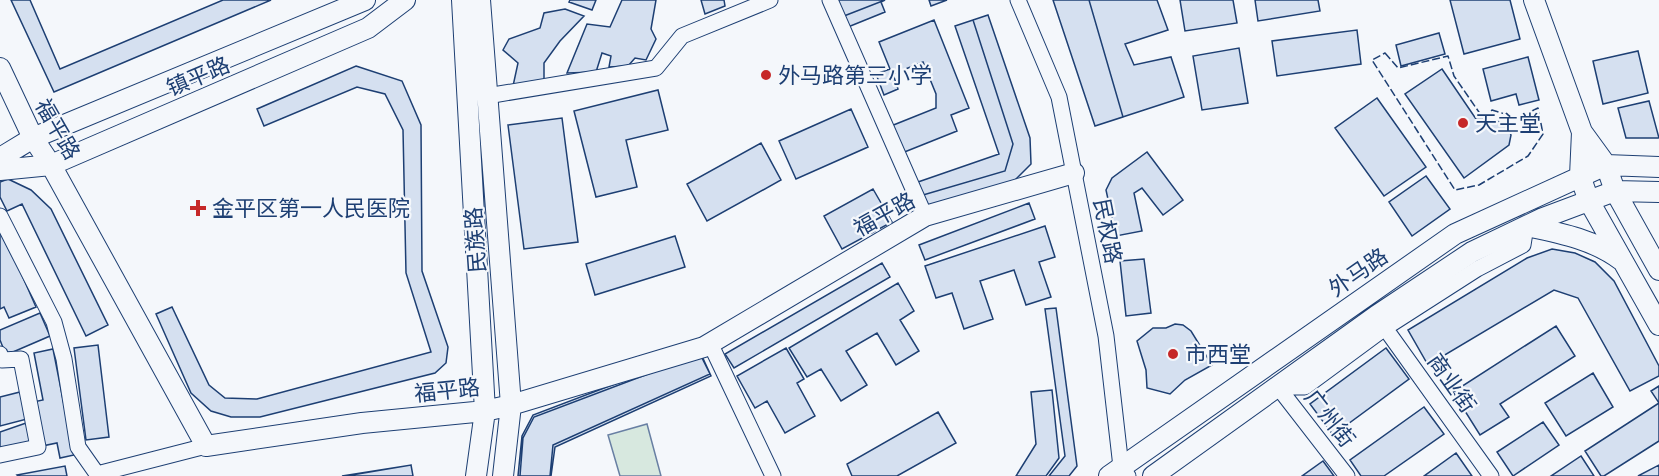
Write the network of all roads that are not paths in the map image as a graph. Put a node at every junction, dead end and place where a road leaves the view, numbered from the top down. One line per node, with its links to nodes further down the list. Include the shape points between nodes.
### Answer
1 (365, 0): 12 (street, 镇平路)
2 (405, 0): 14 (street, 镇平路, via 368,28)
3 (462, 0): 34 (street, 民族路)
4 (480, 0): 10 (street, 民族路)
5 (770, 0): 10 (street, via 682,36 656,68)
6 (830, 0): 24 (street)
7 (1018, 0): 18 (street, 民权路, via 1059,97)
8 (1534, 0): 11 (street)
9 (0, 68): 12 (street, 福平路)
10 (488, 96): 33 (street, 民族路)
11 (1582, 132): 15 (street); 19 (street)
12 (33, 138): 13 (street, 镇平路); 14 (street, 福平路)
13 (0, 158)
14 (51, 165): 17 (street, 镇平路); 35 (street, 福平路)
15 (1606, 165): 16 (street, 外马路); 19 (street, 外马路); 20 (street)
16 (1659, 167)
17 (0, 170)
18 (1074, 173): 24 (street, 福平路); 37 (street, 民权路, via 1106,336)
19 (1580, 176): 22 (street); 37 (street, 外马路, via 1455,234)
20 (1615, 191): 21 (street, 外马路); 22 (street, 外马路); 27 (street)
21 (1659, 192)
22 (1589, 201): 25 (street, 外马路); 26 (street)
23 (0, 216): 35 (street, via 54,322 78,447 97,474)
24 (925, 216): 30 (street, 福平路)
25 (1526, 226): 26 (street, via 1568,234 1606,249); 28 (street, 外马路, via 1472,252)
26 (1624, 262): 29 (street)
27 (1659, 270)
28 (1381, 322): 32 (street, 外马路); 43 (street, 商业街)
29 (1659, 326)
30 (710, 343): 33 (street, 福平路); 40 (street)
31 (0, 354): 36 (street, via 2,360 21,359 38,447)
32 (1278, 387): 41 (street, 外马路); 42 (street, 广州街)
33 (511, 405): 34 (street, 福平路); 39 (street, 民族路)
34 (485, 411): 35 (street, 福平路, via 362,423); 38 (street, 民族路)
35 (206, 446)
36 (0, 455)
37 (1119, 473)
38 (476, 476)
39 (503, 476)
40 (773, 476)
41 (1153, 476)
42 (1347, 476)
43 (1491, 476)

